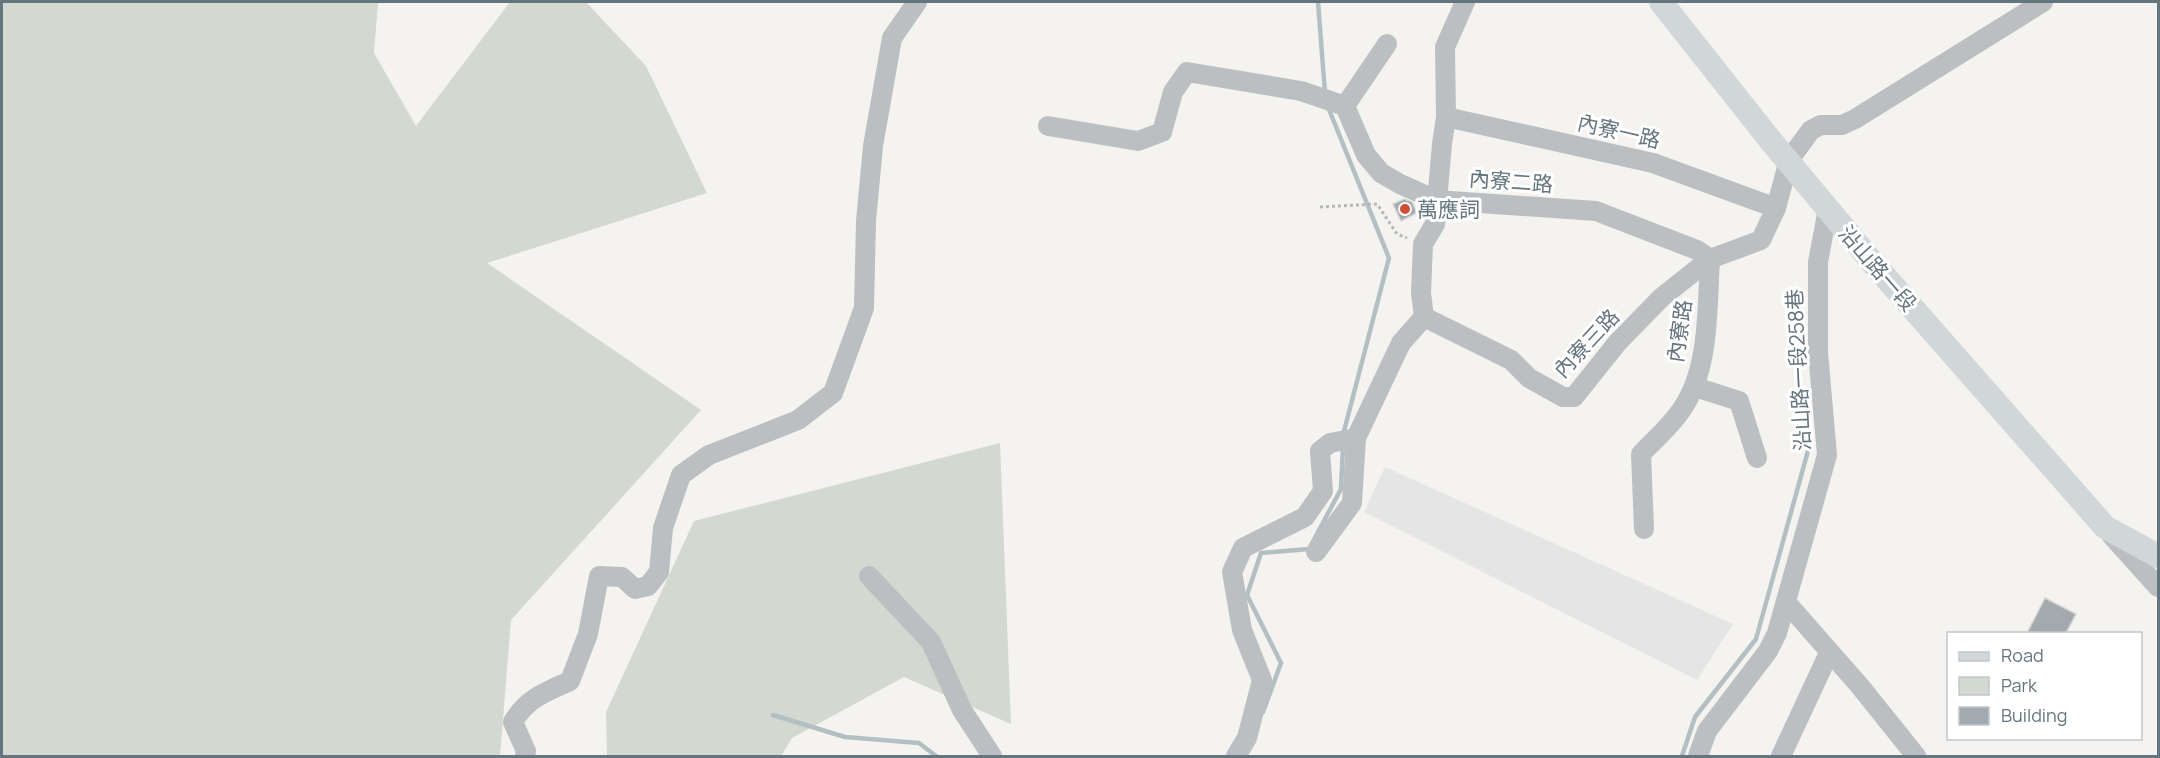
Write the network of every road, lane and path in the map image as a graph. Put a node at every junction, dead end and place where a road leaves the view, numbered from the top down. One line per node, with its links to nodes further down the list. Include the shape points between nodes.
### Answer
1 (917, 2): 28 (street, via 892,38 873,146 864,309 833,393 798,420 709,455 681,475 663,528 659,572 648,586 635,589 622,578 599,576 588,634 570,681 537,695 513,722)
2 (1465, 2): 7 (street, via 1445,47)
3 (1661, 2): 9 (main road, 沿山路一段)
4 (2043, 2): 9 (street, via 1855,119 1811,130)
5 (1387, 44): 6 (street)
6 (1342, 105): 8 (street, via 1301,91 1187,72 1173,92 1162,132 1138,141); 10 (street, 內寮二路, via 1366,155 1382,173)
7 (1446, 117): 10 (street); 12 (street, 內寮一路, via 1653,163)
8 (1048, 126)
9 (1789, 160): 12 (street); 13 (main road, 沿山路一段)
10 (1436, 200): 14 (street, via 1435,224); 15 (street, 內寮二路, via 1596,211 1697,250)
11 (1320, 207): 14 (path, via 1377,204 1397,234)
12 (1776, 208): 15 (street, via 1761,240)
13 (1828, 209): 20 (main road, 沿山路一段); 26 (street, 沿山路一段258巷, via 1818,262 1818,352 1827,455)
14 (1423, 244): 16 (street)
15 (1710, 260): 16 (street, 內寮三路, via 1662,297 1618,342 1574,397 1563,397 1529,378 1511,360); 17 (street, 內寮路, via 1706,338)
16 (1424, 317): 18 (street, via 1401,343)
17 (1695, 387): 19 (street, via 1739,401); 21 (street, 內寮路, via 1682,410 1641,454)
18 (1355, 438): 22 (street, via 1352,503); 30 (street, via 1333,442 1320,451 1323,491 1305,517 1243,548 1232,572 1242,630 1262,680 1247,738)
19 (1757, 458)
20 (2104, 527): 23 (main road); 25 (street)
21 (1644, 530)
22 (1316, 552)
23 (2158, 556)
24 (869, 576): 29 (street, via 931,642 962,710)
25 (2158, 587)
26 (1786, 602): 27 (street); 31 (street, 沿山路一段258巷, via 1768,651 1707,731)
27 (1829, 653): 32 (street); 33 (street)
28 (525, 756)
29 (992, 756)
30 (1236, 756)
31 (1698, 756)
32 (1781, 756)
33 (1916, 756)

